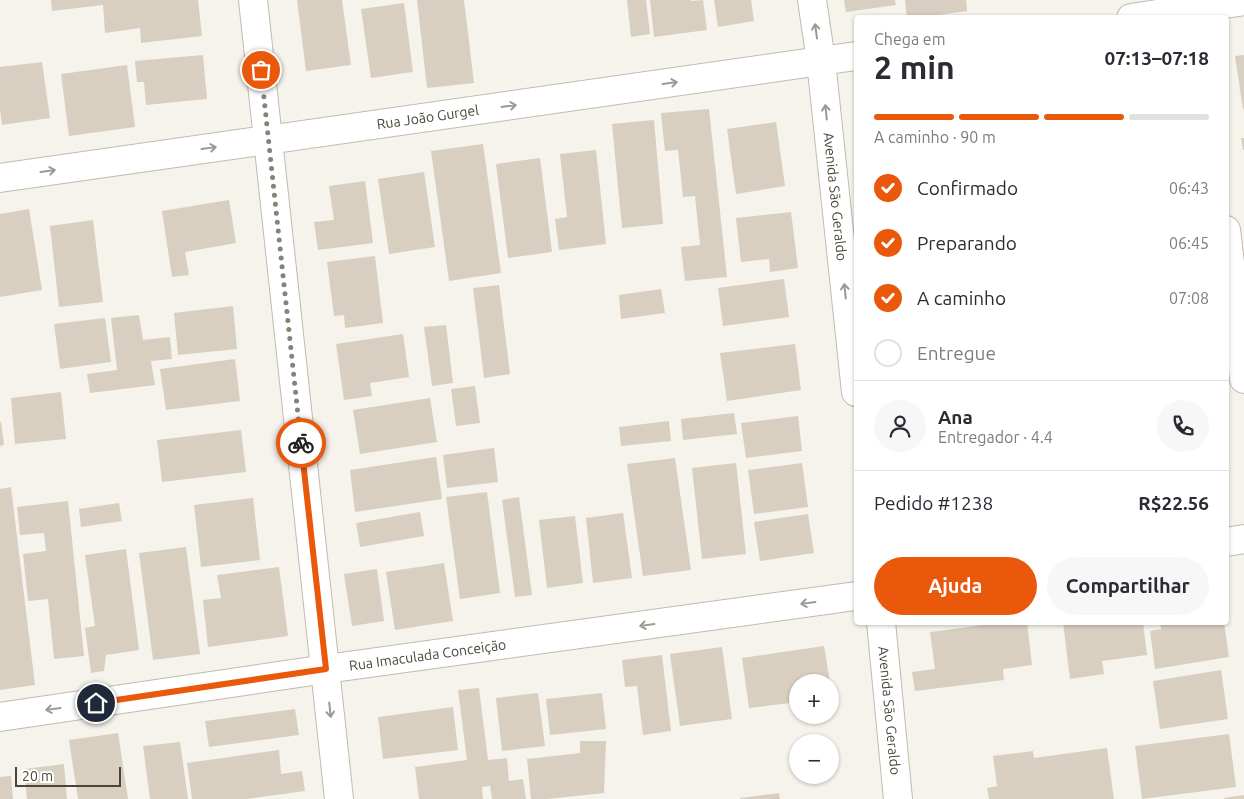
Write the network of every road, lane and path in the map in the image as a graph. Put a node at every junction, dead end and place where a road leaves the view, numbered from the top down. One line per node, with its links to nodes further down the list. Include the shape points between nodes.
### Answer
1 (253, 0): 8 (street)
2 (812, 0): 7 (street, Avenida São Geraldo, one-way to 2)
3 (1244, 1): 4 (street)
4 (1200, 8): 5 (street)
5 (1152, 15)
6 (854, 56): 7 (street, Rua João Gurgel)
7 (821, 61): 8 (street, Rua João Gurgel, one-way to 7); 11 (street, Avenida São Geraldo, one-way to 7)
8 (268, 140): 9 (street, Rua João Gurgel, one-way to 8); 17 (street)
9 (0, 178)
10 (1229, 255): 12 (street)
11 (854, 373)
12 (1244, 379)
13 (1244, 539): 14 (street)
14 (1229, 542)
15 (854, 596): 17 (street, Rua Imaculada Conceição, one-way to 17)
16 (881, 625): 20 (street, Avenida São Geraldo)
17 (326, 669): 18 (street, Rua Imaculada Conceição, one-way to 18); 19 (street, one-way to 19)
18 (0, 717)
19 (340, 799)
20 (898, 799)

